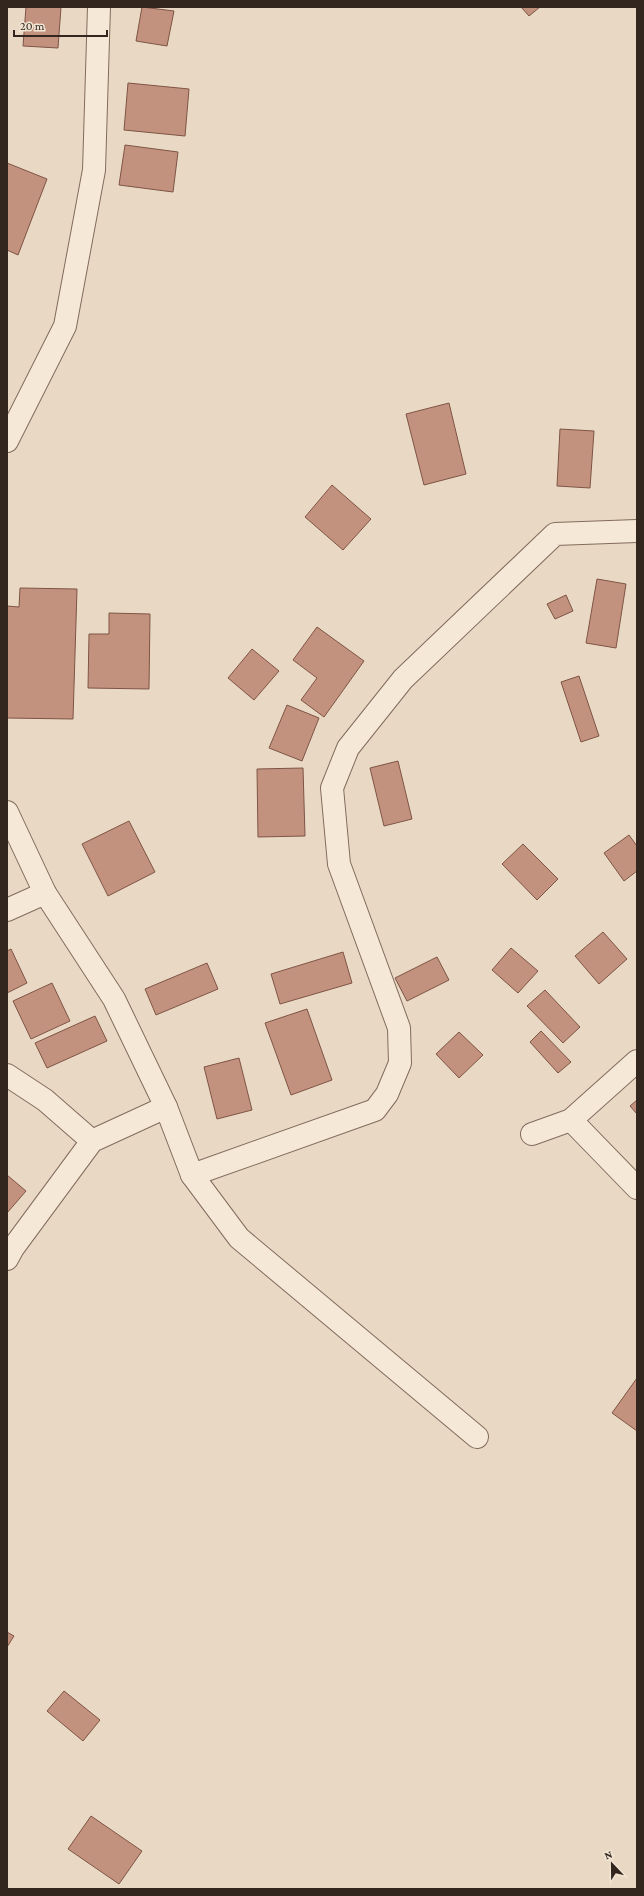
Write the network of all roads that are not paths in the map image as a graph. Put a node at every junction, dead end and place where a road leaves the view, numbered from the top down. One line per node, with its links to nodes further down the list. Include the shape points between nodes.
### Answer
1 (99, 7): 2 (street, via 94,170 65,326)
2 (7, 441)
3 (637, 531): 13 (street, via 554,534 403,679 348,748 332,788 339,864 399,1028 400,1063 387,1094 375,1110)
4 (7, 812): 5 (street)
5 (45, 893): 6 (street); 9 (street, via 114,999)
6 (7, 910)
7 (637, 1061): 10 (street)
8 (7, 1075): 12 (street, via 45,1100)
9 (166, 1107): 12 (street); 13 (street)
10 (571, 1120): 11 (street); 14 (street)
11 (532, 1134)
12 (92, 1141): 15 (street)
13 (192, 1175): 16 (street, via 240,1238)
14 (637, 1188)
15 (7, 1259)
16 (477, 1437)

